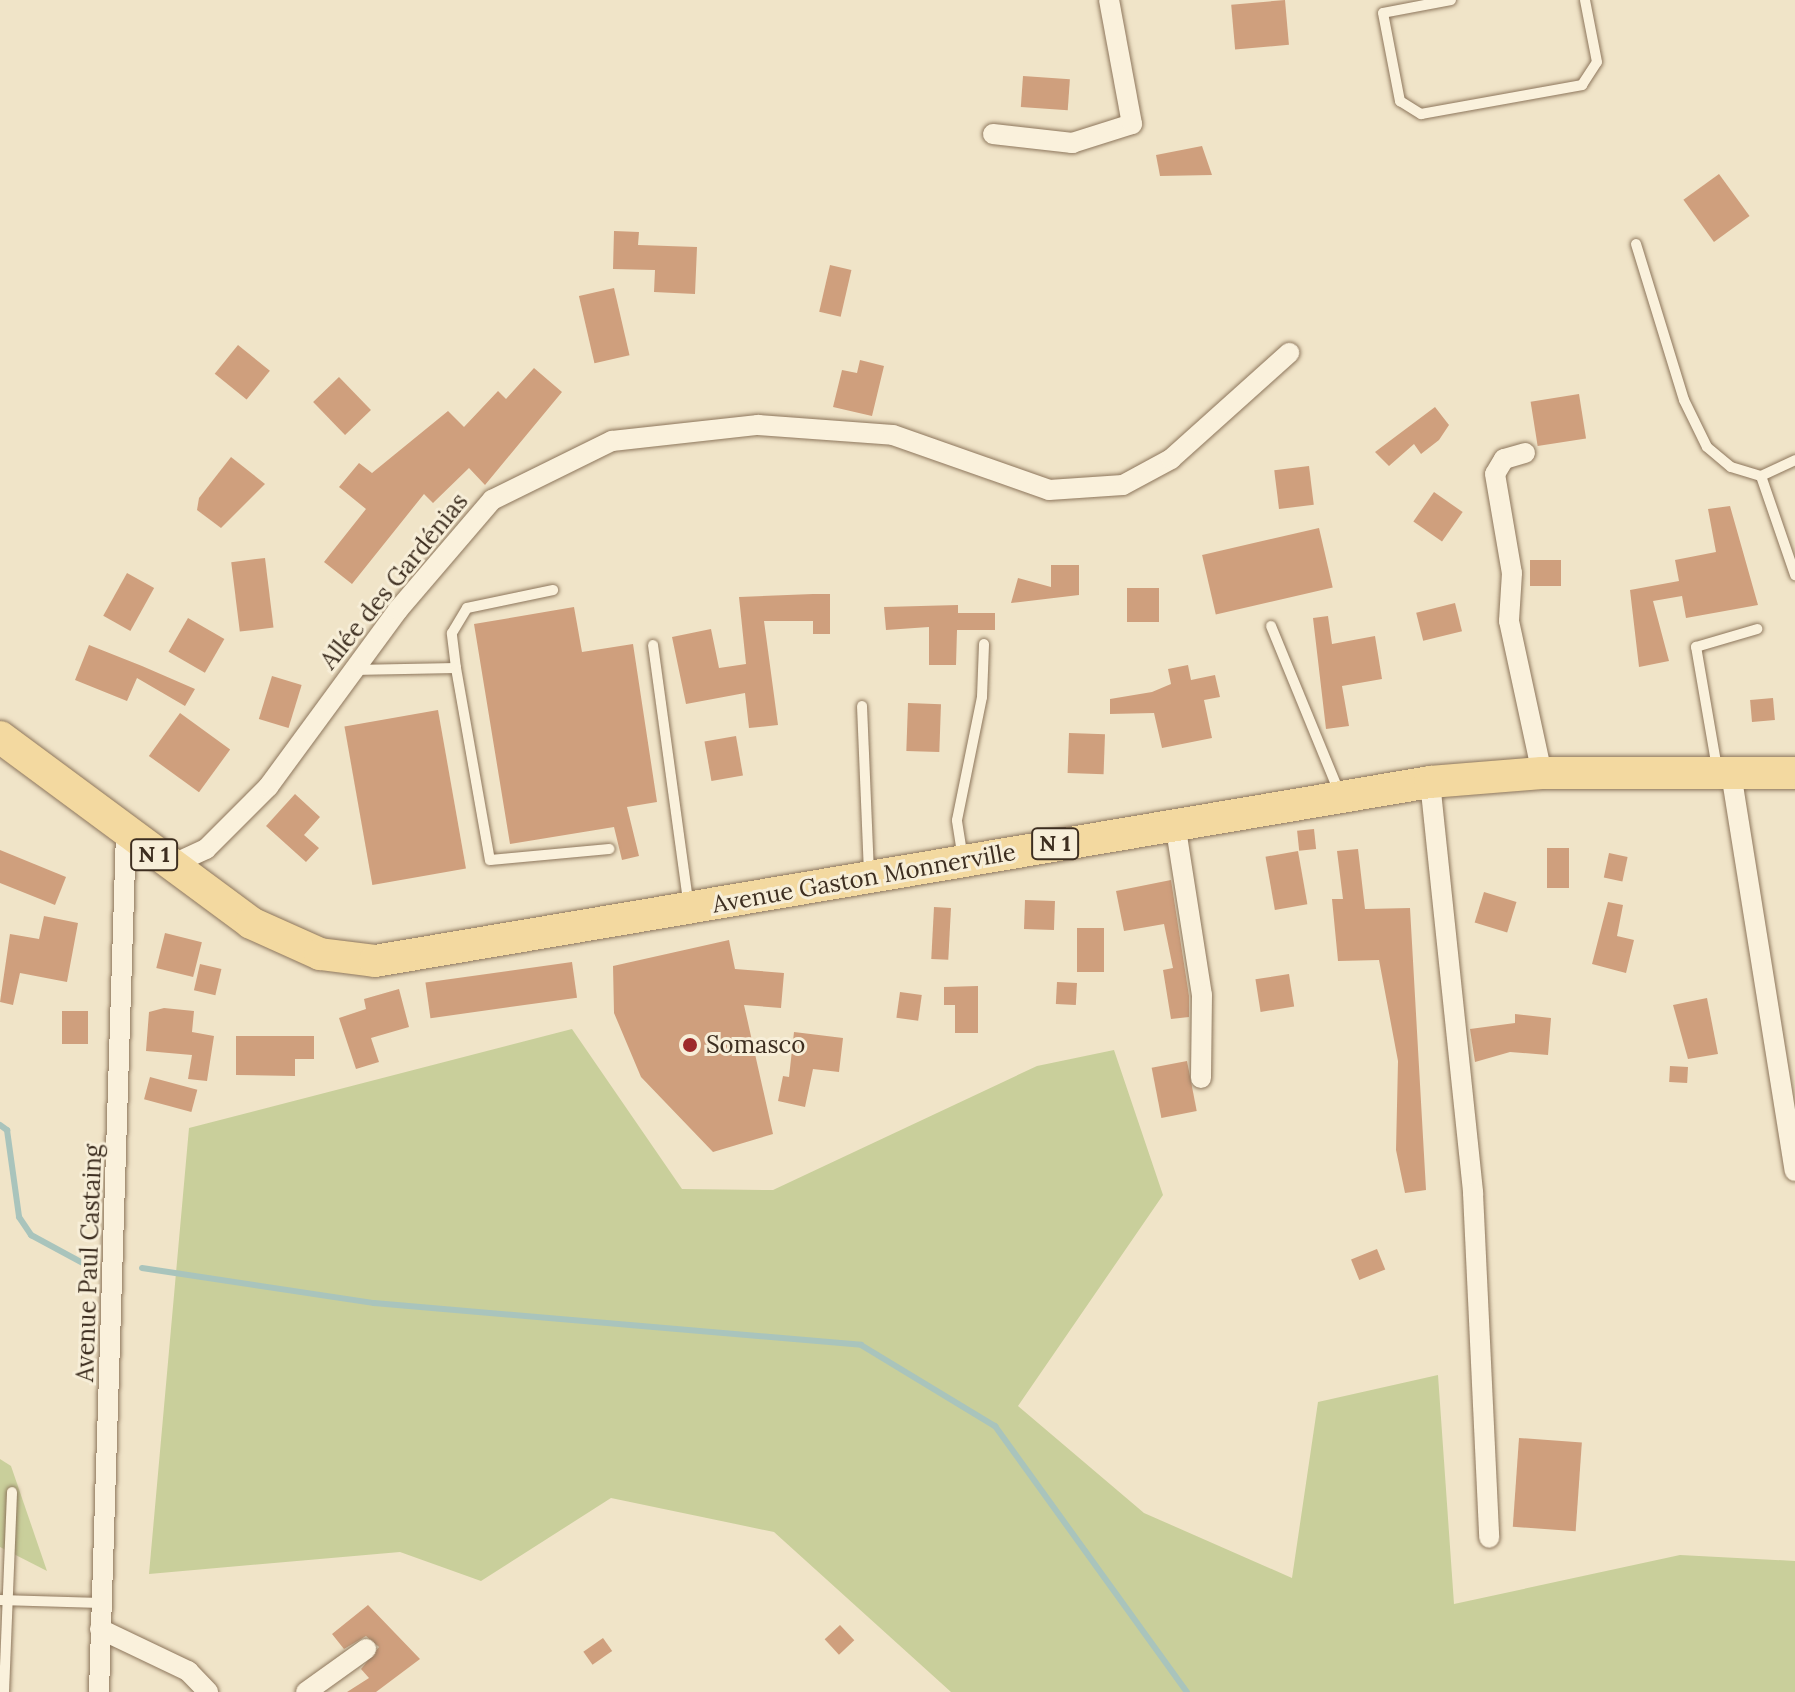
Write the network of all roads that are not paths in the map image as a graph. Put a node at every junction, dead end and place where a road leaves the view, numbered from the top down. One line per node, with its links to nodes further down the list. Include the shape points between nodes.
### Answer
1 (1109, 0): 4 (street, via 1132,124 1072,143)
2 (1451, 0): 3 (lane, via 1383,13 1400,101 1421,114 1582,85 1597,62)
3 (1585, 0)
4 (993, 134)
5 (1636, 244): 9 (lane, via 1684,400 1707,447 1731,467)
6 (1289, 353): 17 (street, Allée des Gardénias, via 1171,459 1123,485 1049,490 893,435 758,425 612,441 492,500)
7 (1525, 453): 20 (street, via 1504,459 1495,474 1512,573 1509,621)
8 (1795, 460): 9 (lane)
9 (1761, 476): 10 (lane)
10 (1795, 575)
11 (553, 590): 16 (lane, via 467,608 452,633)
12 (1271, 626): 24 (lane)
13 (1757, 629): 22 (lane, via 1696,647)
14 (984, 644): 28 (lane, via 982,697 957,820)
15 (653, 645): 31 (lane)
16 (456, 668): 17 (lane); 27 (lane, via 490,860)
17 (353, 670): 29 (street, Allée des Gardénias, via 241,817 206,849)
18 (862, 706): 30 (lane)
19 (0, 737): 26 (main road, Avenue Gaston Monnerville / N 1)
20 (1542, 773): 22 (main road, Avenue Gaston Monnerville / N 1); 23 (main road, Avenue Gaston Monnerville / N 1)
21 (1795, 773): 22 (main road, Avenue Gaston Monnerville / N 1)
22 (1724, 774): 33 (street)
23 (1430, 782): 24 (main road, Avenue Gaston Monnerville / N 1); 35 (street, via 1473,1193)
24 (1340, 794): 25 (main road, Avenue Gaston Monnerville / N 1)
25 (1175, 823): 28 (main road, Avenue Gaston Monnerville / N 1); 32 (street, via 1201,983)
26 (126, 835): 29 (main road, Avenue Gaston Monnerville / N 1); 37 (street, Avenue Paul Castaing)
27 (609, 849)
28 (963, 860): 30 (main road, Avenue Gaston Monnerville / N 1)
29 (169, 866): 31 (main road, Avenue Gaston Monnerville / N 1, via 278,938 347,959 401,959)
30 (870, 877): 31 (main road, Avenue Gaston Monnerville / N 1)
31 (689, 908)
32 (1201, 1078)
33 (1795, 1171)
34 (12, 1492): 36 (lane)
35 (1489, 1538)
36 (4, 1600): 37 (lane); 40 (lane)
37 (101, 1603): 38 (street, Avenue Paul Castaing)
38 (100, 1629): 41 (street, Avenue Paul Castaing); 42 (street, via 188,1671)
39 (366, 1649): 43 (street)
40 (4, 1692)
41 (99, 1692)
42 (208, 1692)
43 (306, 1692)

